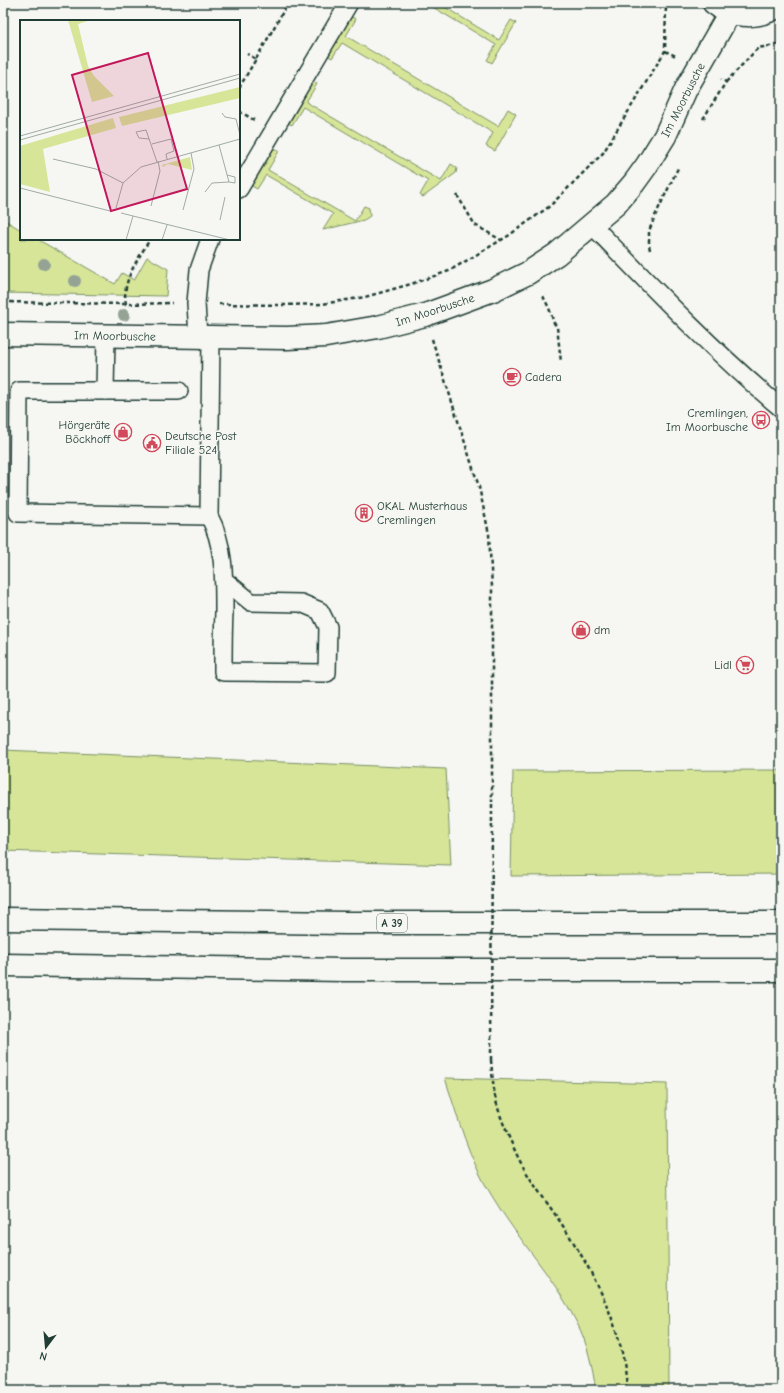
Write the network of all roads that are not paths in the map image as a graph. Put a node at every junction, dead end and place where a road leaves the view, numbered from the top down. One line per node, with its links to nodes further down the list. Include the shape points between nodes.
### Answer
1 (349, 3): 4 (lane)
2 (781, 4): 3 (main road, via 751,15)
3 (722, 8): 5 (main road, Im Moorbusche, via 665,136 634,183)
4 (240, 188)
5 (592, 226): 9 (main road, Im Moorbusche, via 528,273 493,290 425,315 326,336); 12 (lane, via 746,379)
6 (210, 240): 9 (lane, via 199,270 196,303)
7 (3, 334): 8 (main road, Im Moorbusche)
8 (106, 336): 9 (main road, Im Moorbusche); 10 (lane)
9 (204, 337): 13 (lane)
10 (105, 391): 11 (lane); 13 (lane, via 19,391 18,513)
11 (179, 391)
12 (781, 408)
13 (209, 516): 14 (lane, via 220,542)
14 (224, 580): 14 (lane, via 223,672 327,673 328,627 320,612 301,603 250,602)
15 (3, 919): 16 (main road, A 39, via 346,924)
16 (781, 923)
17 (3, 965): 18 (main road, via 344,970)
18 (781, 970)

